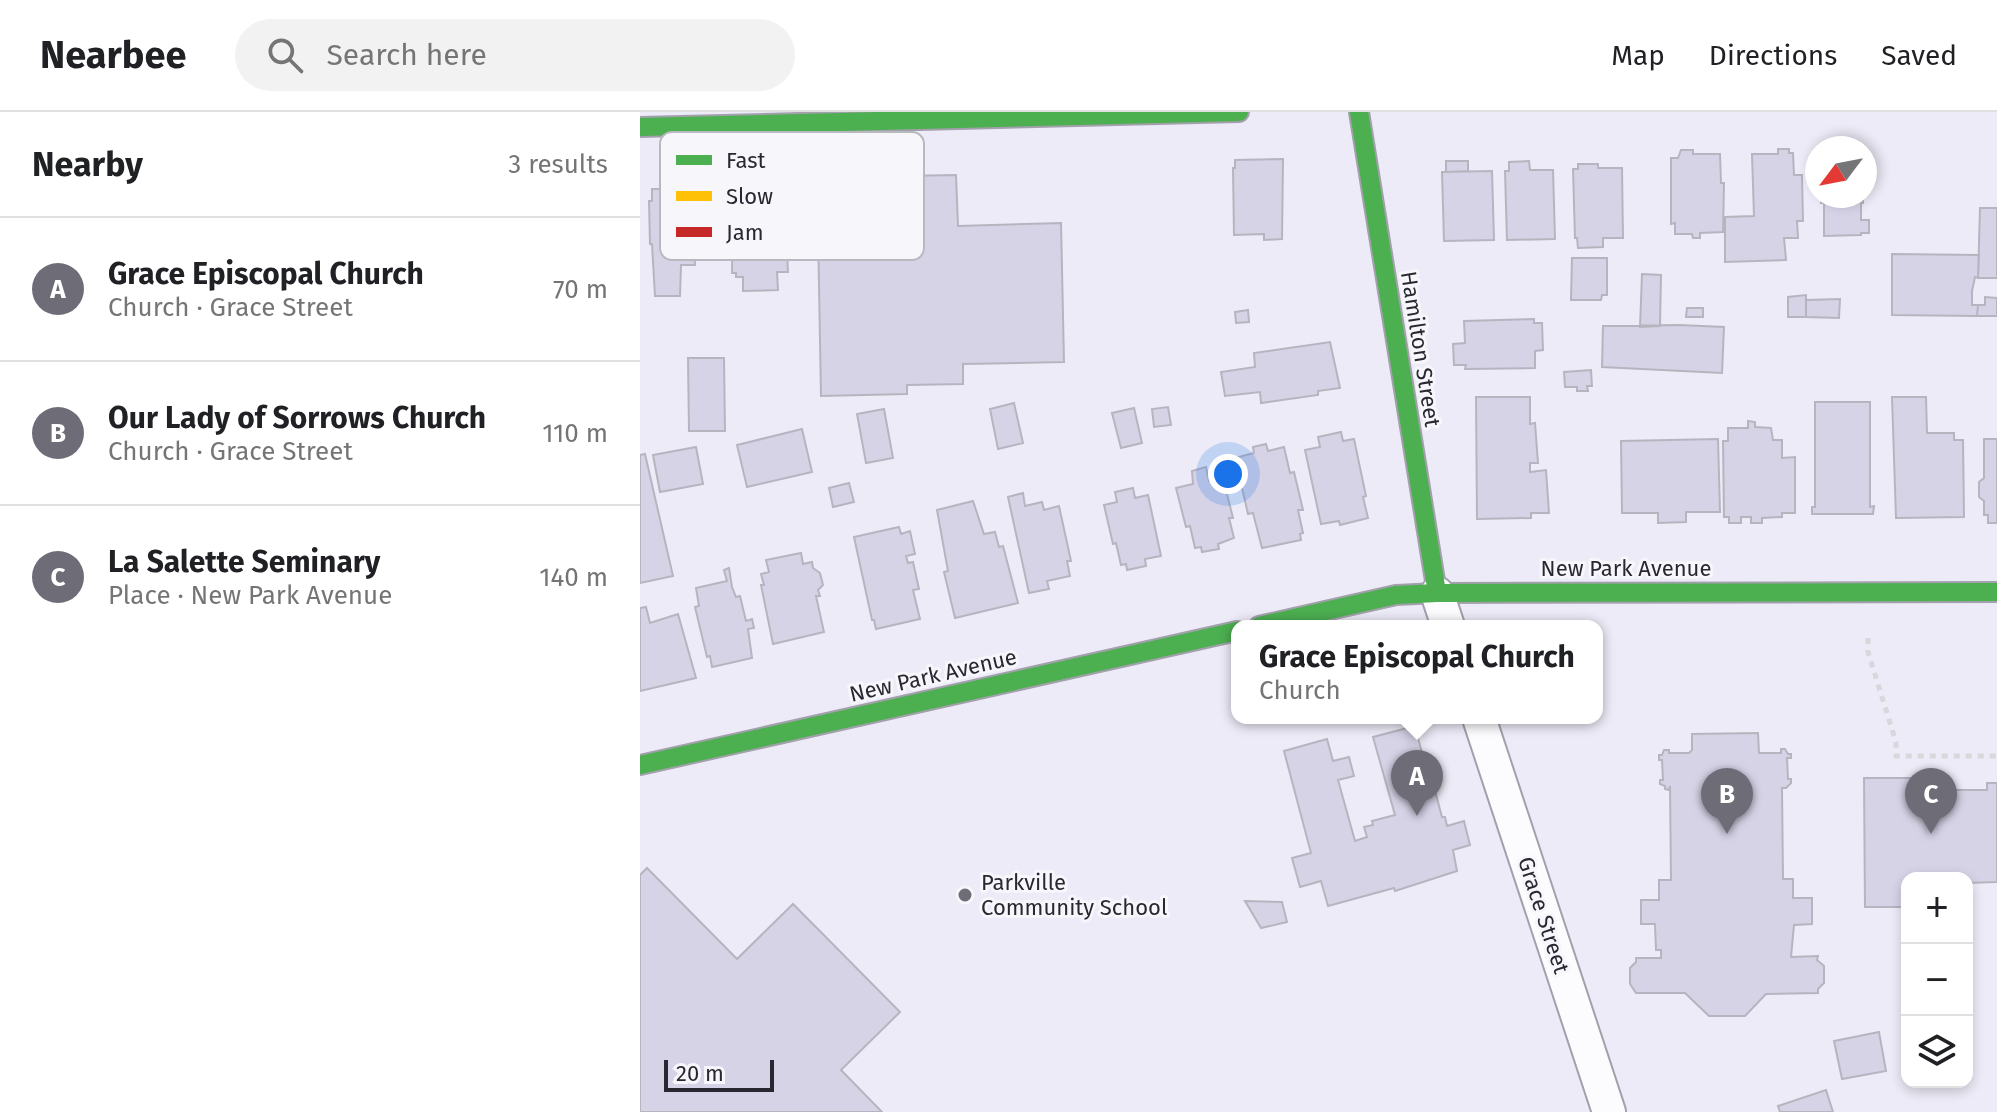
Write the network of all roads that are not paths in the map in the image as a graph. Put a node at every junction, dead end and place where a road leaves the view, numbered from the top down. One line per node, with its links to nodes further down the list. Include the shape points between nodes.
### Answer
1 (1239, 112): 3 (main road)
2 (1359, 112): 5 (main road, Hamilton Street)
3 (640, 127)
4 (1997, 592): 5 (main road, New Park Avenue)
5 (1437, 593): 6 (main road, New Park Avenue, via 1396,595); 7 (street)
6 (1286, 620)
7 (1446, 620)
8 (1231, 632): 10 (main road, New Park Avenue)
9 (1481, 724): 11 (street, Grace Street)
10 (640, 765)
11 (1609, 1112)

